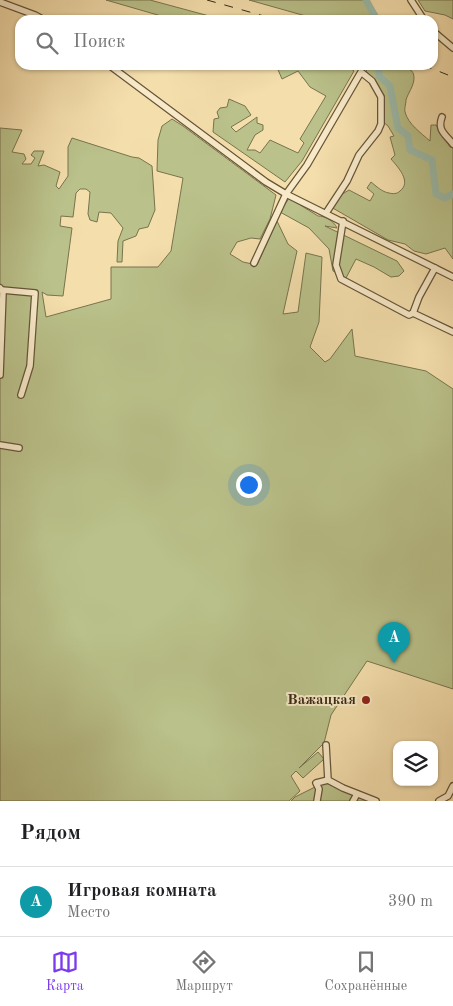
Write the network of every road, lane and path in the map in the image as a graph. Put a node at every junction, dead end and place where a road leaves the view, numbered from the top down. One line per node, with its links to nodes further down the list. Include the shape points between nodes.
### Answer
1 (411, 0): 4 (street)
2 (0, 2): 3 (street)
3 (34, 15)
4 (421, 15)
5 (438, 35): 6 (street)
6 (453, 48)
7 (116, 70): 10 (street)
8 (442, 117): 9 (street, via 440,128)
9 (453, 144)
10 (286, 194): 11 (street); 11 (street, via 362,72 372,81 381,97 381,124); 13 (street)
11 (326, 213): 12 (street)
12 (343, 221): 14 (street); 17 (street, via 336,261 341,279 409,315)
13 (254, 263)
14 (435, 268): 15 (street); 17 (street)
15 (453, 277)
16 (2, 290): 19 (street); 20 (street, via 35,293 30,366)
17 (413, 313): 18 (street)
18 (453, 332)
19 (0, 375)
20 (21, 395)
21 (0, 445): 22 (street)
22 (19, 448)
23 (326, 745): 24 (street)
24 (328, 780): 26 (street); 27 (street, via 316,783 319,790)
25 (453, 786): 30 (street, via 448,796)
26 (357, 794): 28 (street); 29 (street)
27 (317, 801)
28 (353, 801)
29 (376, 801)
30 (439, 801)

